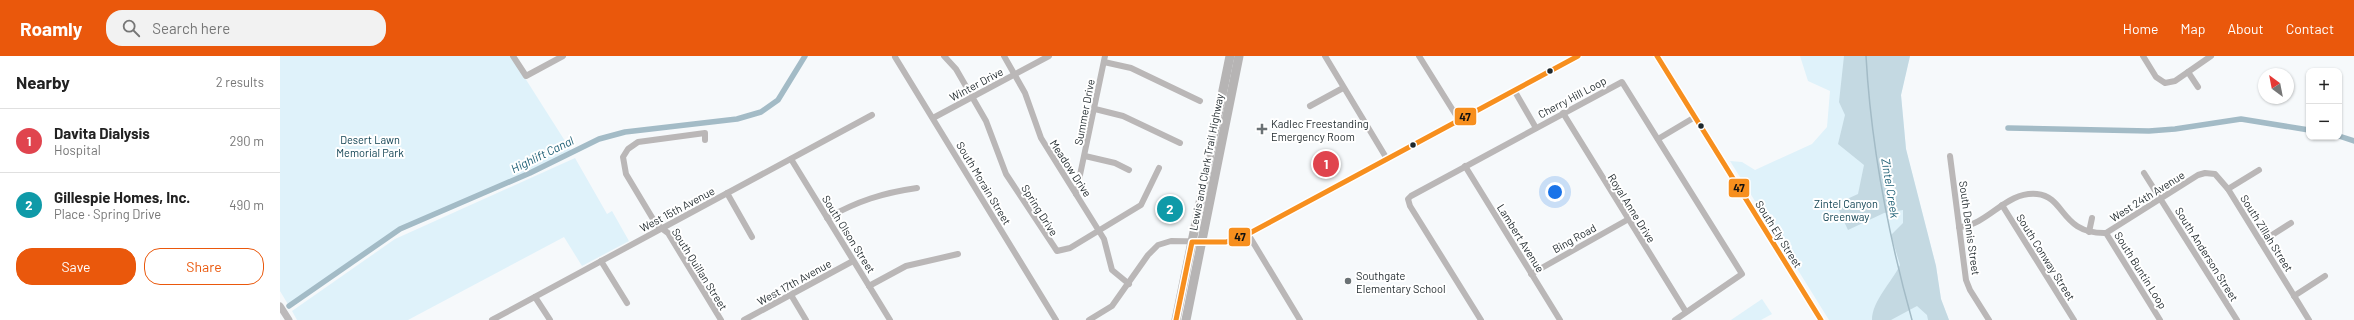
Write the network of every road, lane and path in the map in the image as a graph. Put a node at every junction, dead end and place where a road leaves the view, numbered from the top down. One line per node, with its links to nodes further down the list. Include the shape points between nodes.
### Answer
1 (513, 56): 2 (street, via 526,76)
2 (563, 56)
3 (944, 56): 21 (street, Spring Drive, via 956,70)
4 (1004, 56): 17 (street, Meadow Drive)
5 (1049, 56): 17 (street, Winter Drive)
6 (1230, 56): 61 (highway, Lewis and Clark Trail Highway)
7 (1239, 56): 63 (highway, Lewis and Clark Trail Highway)
8 (1325, 56): 19 (street)
9 (1419, 56): 29 (street)
10 (1578, 56): 20 (street)
11 (1658, 56): 27 (street, South Ely Street)
12 (2143, 56): 16 (street, via 2156,77 2165,83 2175,81)
13 (2212, 56): 16 (street)
14 (895, 57): 28 (street, South Morain Street)
15 (1105, 59): 22 (street, via 1131,68); 24 (street, Summer Drive)
16 (2188, 72): 18 (street)
17 (1014, 75): 21 (street, Winter Drive); 47 (street, Meadow Drive, via 1028,99 1041,138)
18 (2198, 87)
19 (1343, 88): 23 (street); 37 (street)
20 (1514, 90): 29 (street); 30 (street)
21 (972, 98): 28 (street, Winter Drive); 56 (street, Spring Drive, via 989,127 1002,167 1053,248 1056,251 1065,251)
22 (1200, 101)
23 (1310, 106)
24 (1095, 109): 33 (street, via 1123,116); 34 (street, Summer Drive)
25 (1563, 113): 30 (street, Cherry Hill Loop); 31 (street, Cherry Hill Loop, via 1622,82); 52 (street, Royal Anne Drive)
26 (872, 115): 36 (street, West 15th Avenue)
27 (1696, 117): 31 (street); 92 (street, South Ely Street)
28 (933, 118): 84 (street, South Morain Street)
29 (1459, 120): 37 (street)
30 (1536, 128): 38 (street, Cherry Hill Loop)
31 (1658, 139): 76 (street, Cherry Hill Loop, via 1742,274)
32 (705, 140): 55 (street, South Quillan Street, via 705,133 642,141 631,146 625,153 622,161 626,174 656,224)
33 (1180, 143)
34 (1085, 156): 40 (street, via 1116,163); 47 (street, Summer Drive)
35 (1950, 156): 54 (street, South Dennis Street)
36 (791, 159): 46 (street, West 15th Avenue); 50 (street, South Olson Street)
37 (1387, 159): 59 (street)
38 (1465, 166): 67 (street, Lambert Avenue); 89 (street, Cherry Hill Loop, via 1410,196 1408,202)
39 (1159, 168): 56 (street, Spring Drive, via 1141,205)
40 (1130, 170)
41 (2259, 170): 45 (street)
42 (2144, 173): 48 (street, South Anderson Street)
43 (2198, 175): 45 (street, South Zillah Street, via 2215,174); 48 (street, West 24th Avenue)
44 (917, 188): 50 (street, via 877,195)
45 (2228, 189): 62 (street, South Zillah Street)
46 (728, 193): 55 (street, West 15th Avenue); 60 (street)
47 (1076, 194): 56 (street, Meadow Drive)
48 (2160, 199): 58 (street, West 24th Avenue); 96 (street, South Anderson Street)
49 (2002, 205): 54 (street, South Buntin Loop, via 1974,223); 57 (street, South Buntin Loop, via 2015,196 2038,194 2051,199 2072,224); 94 (street, South Conway Street)
50 (827, 218): 66 (street, South Olson Street)
51 (2092, 218): 57 (street)
52 (1627, 220): 67 (street, Bing Road); 76 (street, Royal Anne Drive)
53 (2291, 223): 62 (street)
54 (1959, 227): 93 (street, South Dennis Street, via 1966,280)
55 (662, 228): 65 (street, West 15th Avenue); 80 (street, South Quillan Street, via 668,233)
56 (1100, 231): 69 (street, Meadow Drive, via 1112,270)
57 (2089, 232): 58 (street, South Buntin Loop)
58 (2106, 233): 95 (street, South Buntin Loop)
59 (1248, 234): 63 (street, via 1226,242); 88 (street)
60 (752, 236)
61 (1192, 242): 63 (street); 69 (street, via 1171,241 1158,245 1148,255); 86 (highway, Lewis and Clark Trail Highway)
62 (2261, 242): 72 (street, South Zillah Street)
63 (1203, 243): 87 (highway, Lewis and Clark Trail Highway)
64 (958, 254): 70 (street, via 906,266)
65 (601, 261): 73 (street, West 15th Avenue); 74 (street)
66 (854, 261): 70 (street, South Olson Street); 71 (street, West 17th Avenue)
67 (1531, 274): 90 (street, Lambert Avenue)
68 (2325, 276): 72 (street)
69 (1129, 284): 85 (street, via 1112,306)
70 (869, 286): 83 (street, South Olson Street)
71 (791, 295): 81 (street, West 17th Avenue); 82 (street)
72 (2294, 296): 97 (street, South Zillah Street)
73 (535, 297): 78 (street, West 15th Avenue); 79 (street)
74 (626, 303)
75 (280, 306): 77 (main road)
76 (1686, 312): 91 (street, Cherry Hill Loop)
77 (289, 320)
78 (492, 320)
79 (550, 320)
80 (721, 320)
81 (744, 320)
82 (806, 320)
83 (890, 320)
84 (1056, 320)
85 (1089, 320)
86 (1176, 320)
87 (1186, 320)
88 (1300, 320)
89 (1481, 320)
90 (1560, 320)
91 (1675, 320)
92 (1821, 320)
93 (1989, 320)
94 (2074, 320)
95 (2160, 320)
96 (2237, 320)
97 (2309, 320)

